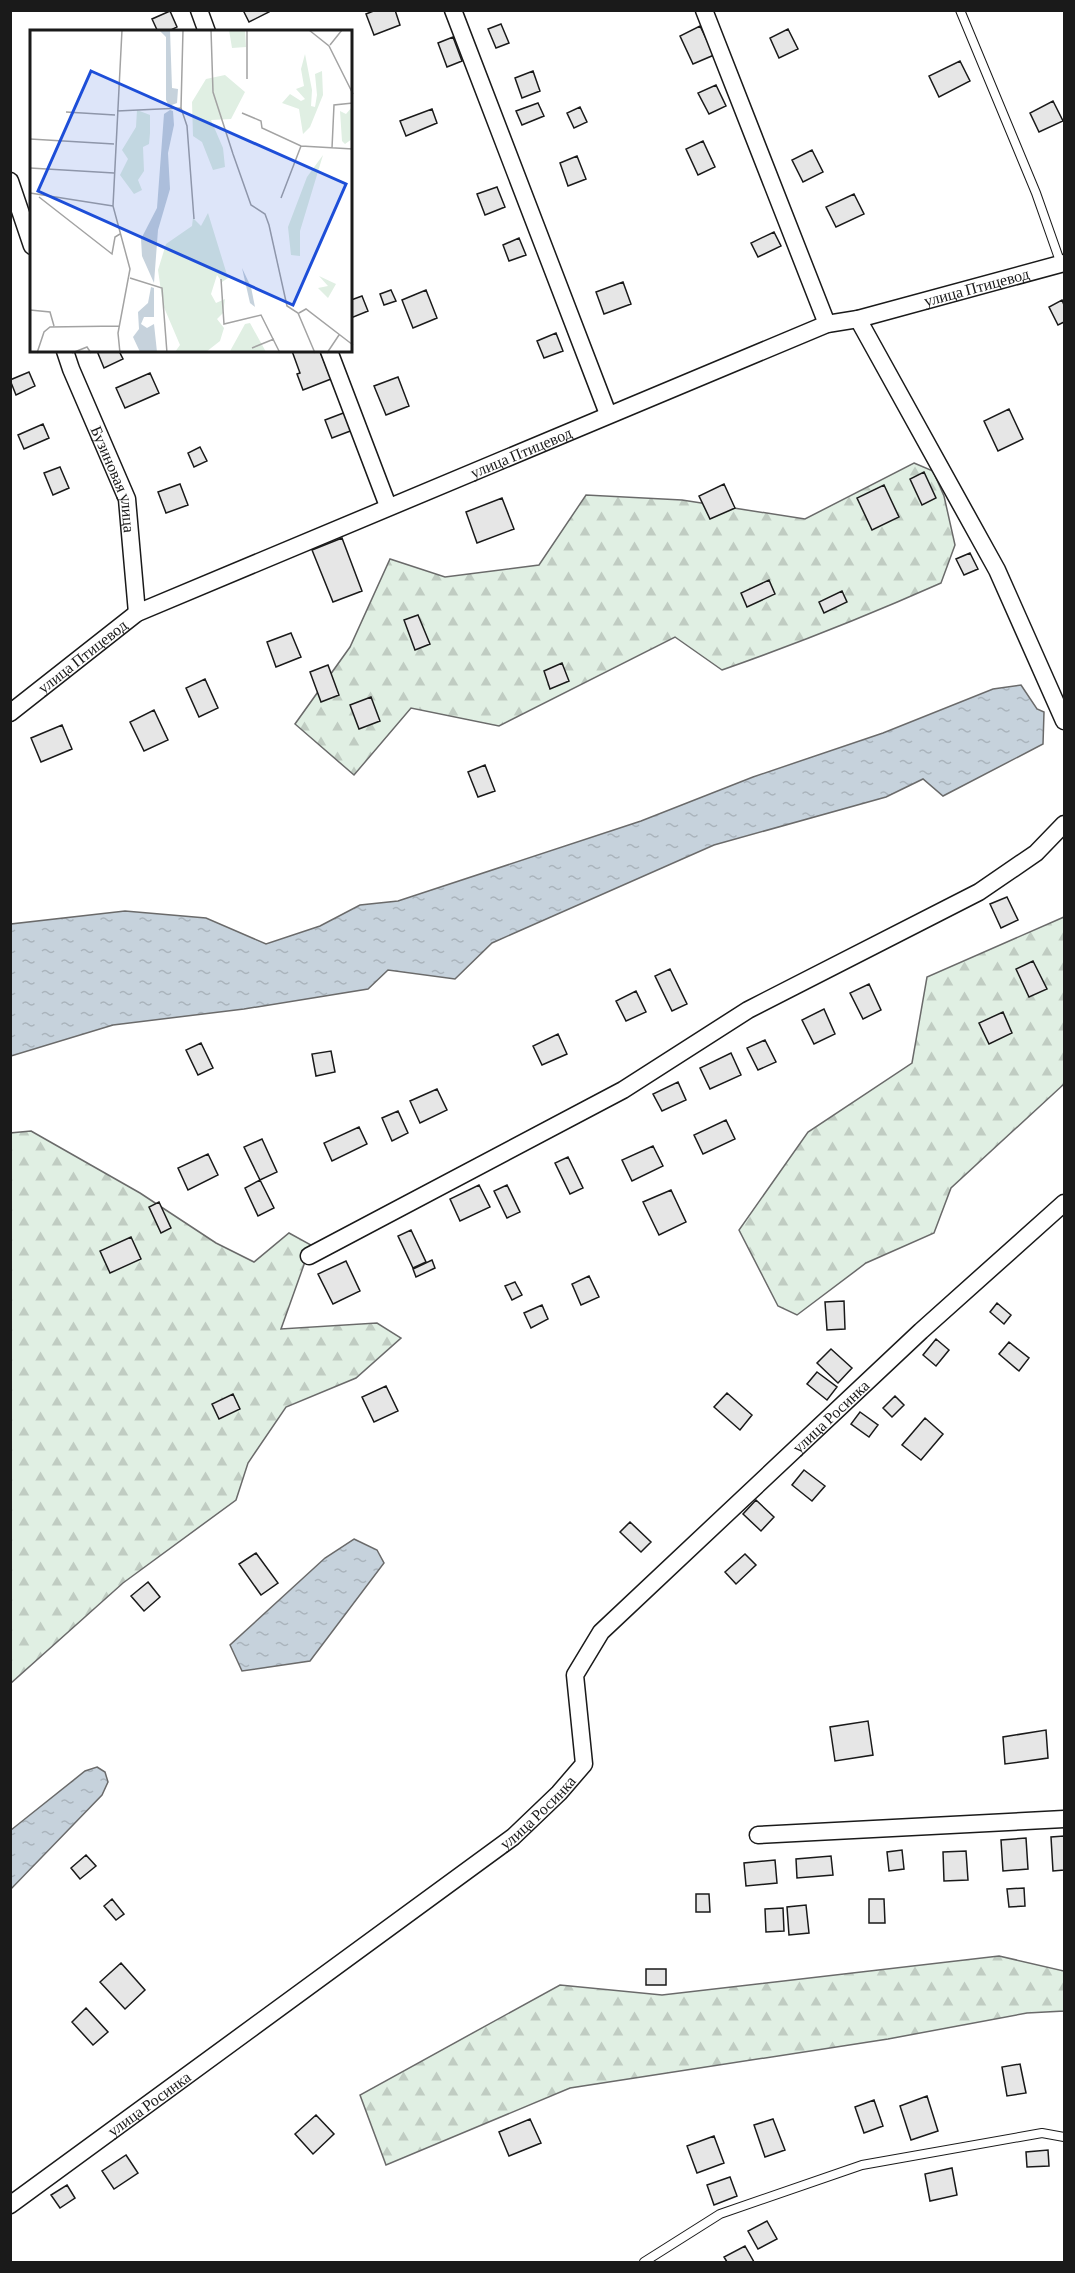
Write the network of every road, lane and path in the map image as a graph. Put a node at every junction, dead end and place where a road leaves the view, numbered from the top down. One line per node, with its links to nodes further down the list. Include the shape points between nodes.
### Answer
1 (199, 10): 5 (street)
2 (453, 10): 13 (street)
3 (704, 10): 10 (street)
4 (960, 10): 8 (lane)
5 (206, 30)
6 (10, 181): 7 (street)
7 (30, 240)
8 (1063, 264): 9 (street, улица Птицевод)
9 (858, 319): 10 (street, улица Птицевод); 17 (street, via 997,570)
10 (827, 324): 13 (street, улица Птицевод)
11 (65, 352): 15 (street, Бузиновая улица, via 127,499)
12 (329, 352): 14 (street)
13 (608, 414): 14 (street, улица Птицевод)
14 (388, 506): 15 (street, улица Птицевод)
15 (137, 613): 16 (street, улица Птицевод)
16 (10, 713)
17 (1065, 721)
18 (1065, 824): 20 (street, via 1036,853 979,891 748,1010 623,1090)
19 (1065, 1203): 24 (street, улица Росинка, via 921,1331 601,1632 575,1675 584,1764 513,1837)
20 (309, 1256)
21 (1065, 1819): 22 (street)
22 (758, 1835)
23 (1065, 2137): 25 (lane, via 1042,2133 862,2165 720,2214)
24 (10, 2205)
25 (644, 2262)

